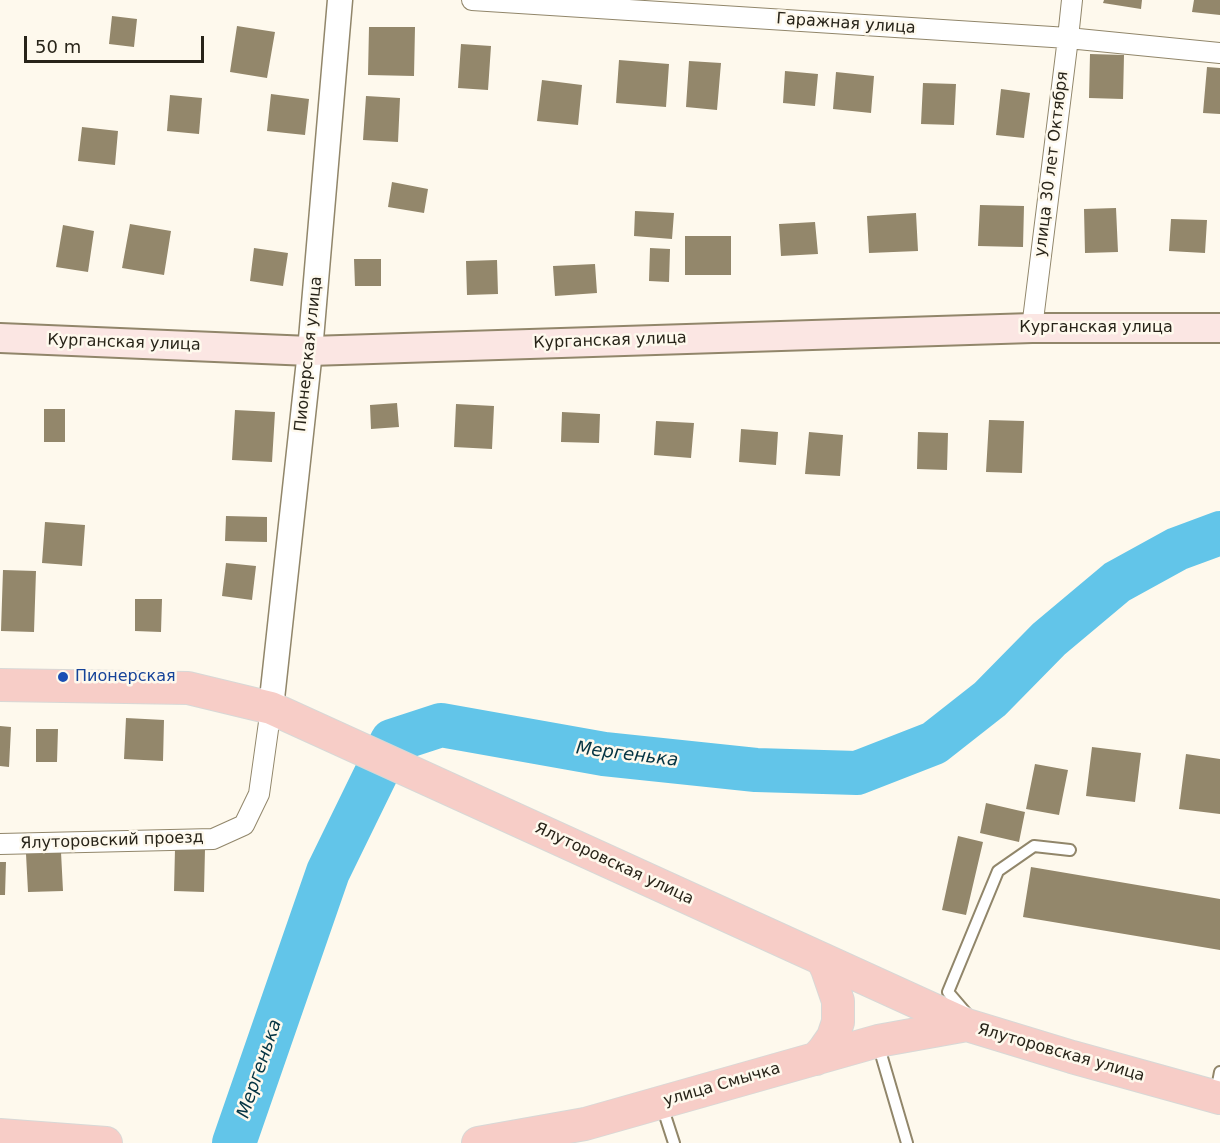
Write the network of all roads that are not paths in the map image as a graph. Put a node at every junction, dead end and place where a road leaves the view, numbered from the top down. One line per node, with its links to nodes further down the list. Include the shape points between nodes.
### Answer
1 (340, 0): 9 (street, Пионерская улица)
2 (472, 0): 4 (street, Гаражная улица)
3 (1072, 0): 4 (street, улица 30 лет Октября)
4 (1068, 38): 5 (street, Гаражная улица); 6 (street, улица 30 лет Октября)
5 (1220, 53)
6 (1032, 328): 7 (main road, Курганская улица); 9 (main road, Курганская улица)
7 (1220, 328)
8 (0, 338): 9 (main road, Курганская улица)
9 (310, 351): 11 (street, Пионерская улица)
10 (0, 685): 11 (main road, Ялуторовская улица, via 188,688)
11 (271, 708): 12 (street, Ялуторовский проезд, via 259,794 244,825 213,838); 14 (main road, Ялуторовская улица)
12 (0, 844)
13 (1070, 850): 15 (lane, via 1034,846 998,871 948,992)
14 (822, 959): 15 (main road, Ялуторовская улица); 17 (main road, via 838,1001 838,1022 833,1038)
15 (973, 1027): 16 (main road, улица Смычка); 18 (main road, Ялуторовская улица, via 1072,1057)
16 (878, 1041): 17 (main road, улица Смычка); 24 (lane)
17 (816, 1059): 19 (main road, улица Смычка)
18 (1218, 1089)
19 (661, 1102): 22 (main road, улица Смычка, via 585,1124); 23 (lane)
20 (0, 1135): 21 (main road)
21 (106, 1143)
22 (478, 1143)
23 (674, 1143)
24 (907, 1143)

